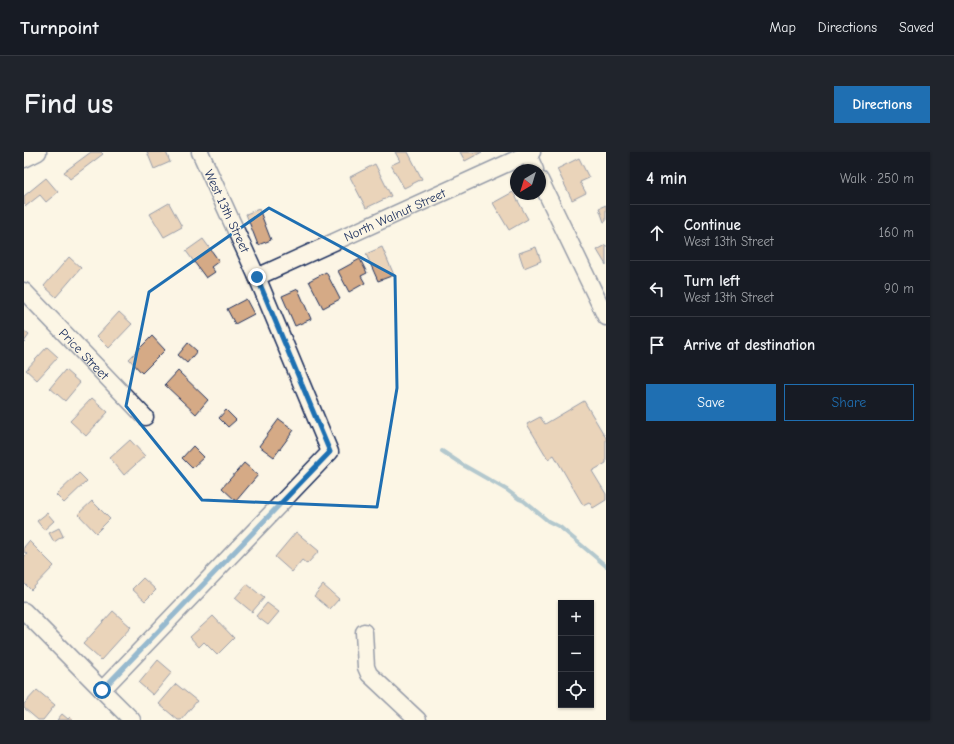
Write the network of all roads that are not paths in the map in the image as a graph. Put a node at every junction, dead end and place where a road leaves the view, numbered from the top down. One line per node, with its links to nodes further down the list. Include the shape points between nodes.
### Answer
1 (38, 152): 4 (street)
2 (200, 152): 7 (street, West 13th Street)
3 (529, 153): 5 (street); 7 (street, North Walnut Street)
4 (24, 159)
5 (533, 164)
6 (546, 192): 9 (street)
7 (257, 277): 13 (street, West 13th Street, via 330,452)
8 (24, 291): 10 (street, Price Street)
9 (606, 317)
10 (145, 417)
11 (24, 612): 13 (street)
12 (364, 632): 15 (street, via 366,666 369,674)
13 (102, 690): 14 (street)
14 (132, 720)
15 (418, 720)

